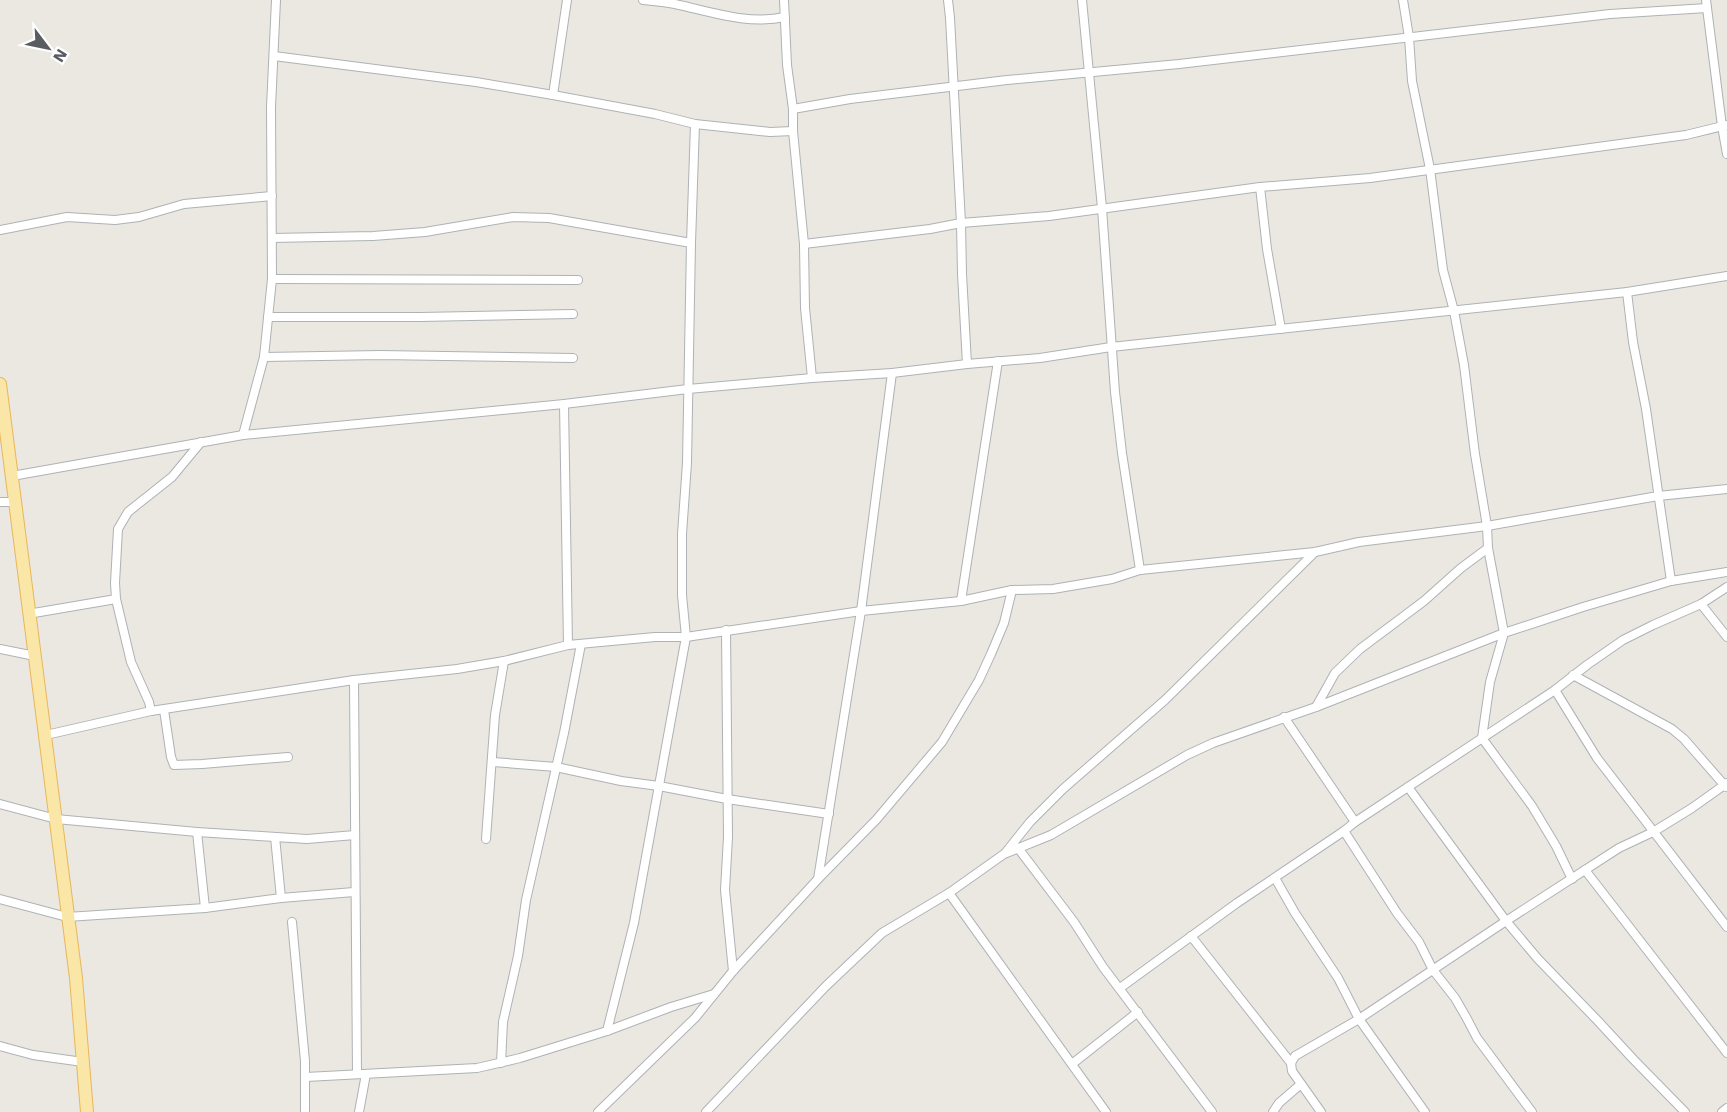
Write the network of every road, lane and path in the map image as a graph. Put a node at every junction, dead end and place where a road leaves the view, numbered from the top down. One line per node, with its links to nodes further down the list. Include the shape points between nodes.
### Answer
1 (276, 0): 11 (street)
2 (567, 0): 14 (street)
3 (643, 0): 9 (street, via 734,17 768,21)
4 (784, 0): 9 (street)
5 (948, 0): 13 (street)
6 (1082, 0): 12 (street)
7 (1403, 0): 10 (street)
8 (1707, 4): 10 (street); 17 (street)
9 (785, 17): 15 (street)
10 (1409, 37): 12 (street); 20 (street, via 1412,81)
11 (274, 56): 14 (street); 22 (street)
12 (1088, 73): 13 (street); 23 (street)
13 (954, 86): 15 (street); 24 (street)
14 (554, 95): 16 (street)
15 (794, 109): 18 (street)
16 (694, 123): 18 (street); 27 (street)
17 (1724, 126): 19 (street); 20 (street, via 1686,135)
18 (793, 131): 28 (street)
19 (1727, 154)
20 (1430, 170): 21 (street); 33 (street, via 1443,270)
21 (1260, 187): 23 (street); 36 (street)
22 (272, 196): 25 (street, via 184,204 115,220 67,217); 26 (street)
23 (1102, 208): 24 (street); 37 (street)
24 (961, 223): 28 (street); 41 (street)
25 (0, 230)
26 (272, 238): 27 (street, via 425,232 513,217 549,218); 30 (street)
27 (690, 243): 45 (street)
28 (804, 244): 43 (street)
29 (1727, 276): 32 (street)
30 (272, 279): 31 (street); 35 (street)
31 (578, 280)
32 (1626, 292): 33 (street); 51 (street)
33 (1454, 311): 36 (street); 54 (street)
34 (573, 315): 35 (street)
35 (267, 317): 38 (street)
36 (1281, 329): 37 (street)
37 (1112, 347): 40 (street); 57 (street, via 1122,453)
38 (264, 357): 39 (street); 47 (street)
39 (573, 358)
40 (999, 361): 41 (street); 63 (street)
41 (967, 364): 42 (street)
42 (892, 373): 43 (street); 65 (street)
43 (812, 378): 45 (street)
44 (0, 384): 49 (main road)
45 (688, 389): 46 (street); 69 (street, via 682,534)
46 (564, 404): 47 (street); 72 (street)
47 (243, 435): 48 (street)
48 (201, 442): 49 (street); 62 (street, via 172,477 128,512 118,529)
49 (12, 476): 53 (main road)
50 (1727, 489): 51 (street)
51 (1658, 496): 54 (street); 59 (street)
52 (0, 502): 53 (street)
53 (15, 502): 66 (main road)
54 (1487, 526): 55 (street); 56 (street, via 1359,542)
55 (1488, 548): 68 (street); 79 (street, via 1335,673)
56 (1314, 552): 57 (street); 103 (street, via 1165,700 1063,789)
57 (1140, 570): 61 (street, via 1053,589)
58 (1727, 572): 59 (street)
59 (1671, 581): 68 (street)
60 (1727, 587): 64 (street)
61 (1012, 590): 63 (street); 106 (street, via 991,654 942,742 876,820)
62 (116, 599): 66 (street); 81 (street, via 131,662)
63 (961, 601): 65 (street)
64 (1701, 604): 70 (street); 76 (street, via 1623,640)
65 (861, 611): 67 (street); 93 (street)
66 (28, 614): 74 (main road)
67 (726, 630): 69 (street); 91 (street)
68 (1504, 633): 79 (street); 84 (street, via 1490,682)
69 (686, 637): 71 (street); 88 (street)
70 (1727, 637)
71 (582, 644): 72 (street); 87 (street)
72 (568, 645): 75 (street)
73 (0, 648): 74 (street)
74 (35, 656): 83 (main road)
75 (504, 661): 77 (street); 86 (street)
76 (1574, 675): 78 (street); 90 (street, via 1672,729)
77 (354, 680): 80 (street); 99 (street)
78 (1555, 690): 84 (street); 98 (street, via 1597,758)
79 (1316, 707): 82 (street)
80 (164, 710): 81 (street); 85 (street, via 174,765)
81 (151, 711): 83 (street)
82 (1284, 717): 95 (street); 102 (street, via 1187,755 1051,835)
83 (46, 735): 94 (main road)
84 (1482, 738): 89 (street); 107 (street, via 1532,806)
85 (288, 757)
86 (492, 762): 87 (street); 101 (street)
87 (556, 767): 88 (street); 128 (street, via 503,1022)
88 (659, 786): 91 (street); 124 (street, via 634,923)
89 (1408, 786): 95 (street); 114 (street)
90 (1726, 786): 98 (street)
91 (727, 800): 93 (street); 119 (street, via 725,890)
92 (0, 804): 94 (street)
93 (829, 814): 106 (street)
94 (56, 819): 97 (street); 113 (main road)
95 (1355, 822): 96 (street)
96 (1344, 831): 105 (street); 118 (street, via 1419,942)
97 (197, 832): 100 (street); 112 (street)
98 (1653, 832): 104 (street, via 1618,848); 116 (street)
99 (356, 835): 100 (street); 108 (street)
100 (275, 837): 110 (street)
101 (486, 839)
102 (1018, 848): 103 (street); 120 (street)
103 (1004, 854): 109 (street)
104 (1585, 870): 107 (street); 126 (street)
105 (1275, 878): 117 (street); 123 (street)
106 (818, 879): 119 (street)
107 (1572, 879): 114 (street)
108 (354, 891): 110 (street); 131 (street)
109 (949, 892): 130 (street); 139 (street, via 878,937)
110 (281, 898): 112 (street)
111 (0, 899): 113 (street)
112 (205, 908): 113 (street)
113 (67, 917): 127 (main road)
114 (1506, 921): 118 (street); 146 (street)
115 (292, 922): 132 (street)
116 (1727, 927)
117 (1191, 936): 120 (street); 129 (street)
118 (1433, 970): 123 (street); 145 (street)
119 (732, 971): 121 (street)
120 (1120, 988): 122 (street)
121 (715, 994): 124 (street); 138 (street)
122 (1138, 1012): 130 (street); 141 (street)
123 (1359, 1019): 129 (street, via 1303,1050); 144 (street)
124 (607, 1031): 128 (street)
125 (0, 1046): 127 (street)
126 (1727, 1053)
127 (83, 1062): 135 (main road)
128 (501, 1062): 131 (street, via 477,1068)
129 (1291, 1063): 133 (street)
130 (1072, 1064): 140 (street)
131 (361, 1074): 132 (street); 137 (street)
132 (306, 1077): 136 (street)
133 (1301, 1084): 142 (street); 143 (street)
134 (1727, 1108): 147 (street)
135 (87, 1112)
136 (305, 1112)
137 (359, 1112)
138 (598, 1112)
139 (706, 1112)
140 (1106, 1112)
141 (1212, 1112)
142 (1273, 1112)
143 (1321, 1112)
144 (1425, 1112)
145 (1532, 1112)
146 (1685, 1112)
147 (1722, 1112)

